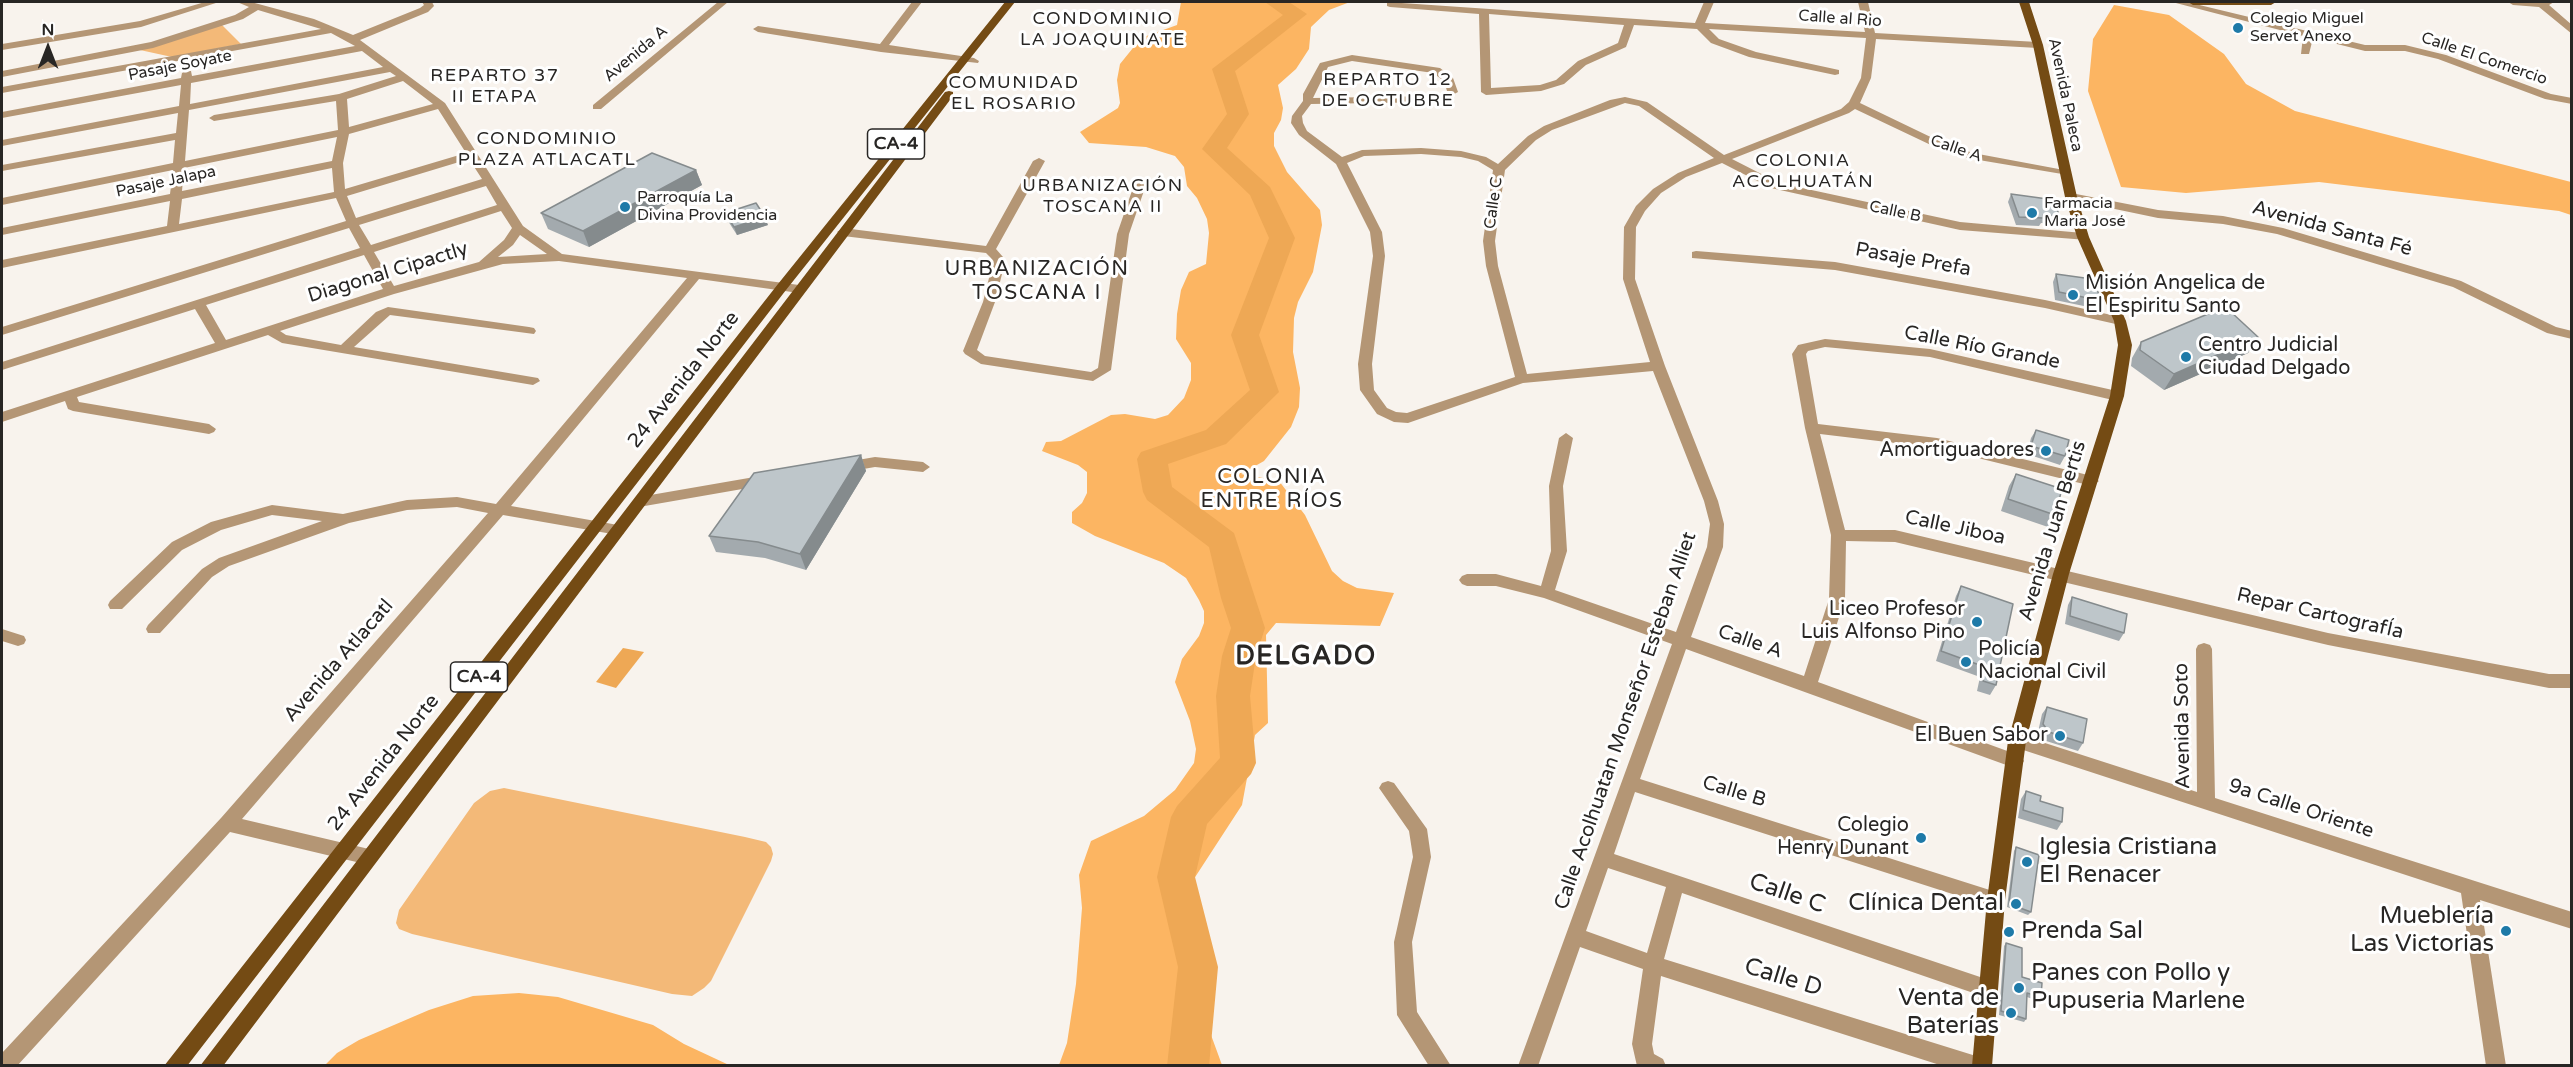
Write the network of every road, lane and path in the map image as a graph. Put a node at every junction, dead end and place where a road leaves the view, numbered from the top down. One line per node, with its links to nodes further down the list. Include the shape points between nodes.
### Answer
1 (214, 2): 28 (street, via 141,24)
2 (242, 2): 17 (street)
3 (427, 2): 26 (street, via 429,6 424,10)
4 (723, 2): 46 (street, Avenida A)
5 (917, 2): 30 (street)
6 (1011, 2): 33 (main road, CA-4)
7 (1023, 2): 33 (main road, CA-4)
8 (1709, 2): 20 (street)
9 (1863, 2): 24 (street)
10 (2024, 2): 27 (main road, Avenida Paleca)
11 (2177, 2): 25 (street, Calle El Comercio)
12 (2193, 2): 13 (main road)
13 (2271, 2)
14 (2513, 2): 15 (street)
15 (2545, 3): 23 (street)
16 (1390, 4): 18 (street, Calle al Rio)
17 (257, 6): 22 (street); 36 (street, via 239,17 153,45)
18 (1484, 12): 19 (street, Calle al Rio); 19 (street, via 1486,92 1541,88 1560,82 1582,63 1622,45)
19 (1630, 22): 20 (street, Calle al Rio)
20 (1699, 25): 24 (street, Calle al Rio); 35 (street, via 1706,34 1729,47)
21 (758, 29): 30 (street)
22 (333, 30): 26 (street); 32 (street)
23 (2571, 31)
24 (1870, 36): 27 (street, Calle al Rio); 44 (street, via 1866,78)
25 (2308, 36): 31 (street); 43 (street, Calle El Comercio, via 2365,48 2405,48 2442,57 2549,97)
26 (353, 39): 29 (street)
27 (2038, 45): 61 (main road, Avenida Paleca)
28 (2, 47)
29 (365, 47): 34 (street); 38 (street, Pasaje Soyate)
30 (881, 49): 33 (street)
31 (2305, 52)
32 (188, 57): 38 (street); 39 (street)
33 (969, 60): 73 (main road, CA-4); 82 (main road, CA-4)
34 (393, 68): 37 (street); 47 (street)
35 (1835, 72)
36 (2, 74)
37 (405, 77): 40 (street); 45 (street)
38 (186, 80): 47 (street); 48 (street, Pasaje Soyate)
39 (2, 90)
40 (341, 98): 49 (street); 50 (street)
41 (1624, 100): 54 (street, Calle B, via 1643,104); 60 (street, Calle C, via 1548,128)
42 (1308, 101): 42 (street, via 1324,65 1352,58 1436,70 1449,80 1453,92 1439,99); 56 (street, via 1300,109 1297,123 1303,133)
43 (2571, 101)
44 (1854, 104): 54 (street, Calle Acolhuatan Monseñor Esteban Alliet, via 1845,111); 61 (street, Calle A, via 1971,156)
45 (441, 105): 50 (street); 53 (street)
46 (597, 107)
47 (184, 108): 51 (street); 52 (street)
48 (2, 115)
49 (214, 118)
50 (344, 132): 57 (street); 58 (street)
51 (182, 135): 58 (street); 59 (street)
52 (2, 143)
53 (472, 155): 62 (street); 64 (street)
54 (1721, 159): 74 (street, Calle B, via 1759,180 1795,191 1960,226); 93 (street, Calle Acolhuatan Monseñor Esteban Alliet, via 1657,190 1630,227 1629,279)
55 (1039, 161): 76 (street)
56 (1341, 162): 60 (street, via 1362,153 1421,151 1461,154 1482,159); 94 (street, via 1372,220 1379,245 1365,364 1367,390 1373,401 1394,417 1408,418)
57 (337, 164): 64 (street); 65 (street, Pasaje Jalapa)
58 (179, 166): 65 (street); 67 (street)
59 (2, 168)
60 (1499, 169): 94 (street, Calle C, via 1489,241)
61 (2064, 173): 66 (main road, Avenida Paleca)
62 (489, 181): 68 (street); 69 (street)
63 (1141, 182): 76 (street, via 1123,234 1104,370 1100,375 981,360 970,351 998,270 997,257)
64 (340, 194): 69 (street); 70 (street)
65 (176, 196): 70 (street); 72 (street, Pasaje Jalapa)
66 (2071, 197): 74 (main road, Avenida Juan Bertis); 89 (street, Avenida Santa Fé, via 2279,231 2457,284 2552,330)
67 (2, 201)
68 (505, 206): 71 (street); 75 (street)
69 (353, 224): 75 (street); 87 (street)
70 (173, 228): 79 (street)
71 (518, 228): 78 (street); 80 (street, via 509,242)
72 (2, 232)
73 (843, 232): 76 (street); 82 (main road, CA-4)
74 (2083, 237): 85 (main road, Avenida Juan Bertis)
75 (367, 250): 83 (street); 84 (street)
76 (990, 250)
77 (1696, 255): 85 (street, Pasaje Prefa, via 1834,266)
78 (559, 257): 80 (street, Diagonal Cipactly); 81 (street, Diagonal Cipactly)
79 (2, 264)
80 (481, 264): 83 (street, Diagonal Cipactly)
81 (696, 275): 82 (street, Diagonal Cipactly); 107 (street, Avenida Atlacatl)
82 (790, 288): 106 (main road, 24 Avenida Norte / CA-4); 109 (main road, 24 Avenida Norte / CA-4)
83 (390, 291): 86 (street, Diagonal Cipactly)
84 (198, 303): 90 (street); 92 (street)
85 (2120, 321): 97 (main road, Avenida Juan Bertis, via 2125,345)
86 (270, 330): 90 (street, Diagonal Cipactly); 91 (street, via 282,339)
87 (2, 331)
88 (529, 331): 91 (street, via 388,311)
89 (2571, 335)
90 (223, 345): 96 (street, Diagonal Cipactly)
91 (344, 349): 95 (street)
92 (2, 366)
93 (1658, 366): 94 (street); 119 (street, Calle Acolhuatan Monseñor Esteban Alliet, via 1717,524 1715,547)
94 (1522, 379)
95 (533, 381)
96 (70, 395): 98 (street, Diagonal Cipactly); 100 (street, via 73,406)
97 (2117, 396): 99 (street, Calle Río Grande, via 1930,353 1825,343 1803,348 1799,354); 105 (main road, Avenida Juan Bertis)
98 (2, 417)
99 (1812, 428): 105 (street, via 1937,442); 111 (street)
100 (209, 429)
101 (1566, 438): 114 (street, via 1556,486 1559,551)
102 (923, 467): 103 (street, via 875,462)
103 (828, 470)
104 (780, 478): 106 (street)
105 (2091, 481): 112 (main road, Avenida Juan Bertis)
106 (639, 502): 110 (main road, 24 Avenida Norte / CA-4)
107 (501, 508): 108 (street, via 427,502); 109 (street); 128 (street, Avenida Atlacatl)
108 (347, 518): 115 (street, via 272,510 216,526 177,546); 116 (street, via 219,565)
109 (598, 526): 110 (street); 129 (main road, 24 Avenida Norte / CA-4)
110 (618, 530): 130 (main road, 24 Avenida Norte / CA-4)
111 (1839, 535): 112 (street, Calle Jiboa, via 1895,536); 122 (street, via 1837,599)
112 (2061, 574): 121 (street, Repar CartografÍa, via 2339,642 2549,681); 123 (main road, Avenida Juan Bertis)
113 (1467, 580): 114 (street, Calle A, via 1496,580)
114 (1546, 593): 119 (street, Calle A)
115 (116, 605)
116 (153, 629)
117 (2, 635): 118 (street)
118 (18, 640)
119 (1681, 640): 122 (street, Calle A); 125 (street, Calle Acolhuatan Monseñor Esteban Alliet)
120 (2204, 650): 127 (street, Avenida Soto)
121 (2571, 681)
122 (1809, 684): 124 (street, Calle A)
123 (2017, 741): 124 (main road, Avenida Juan Bertis); 127 (street, 9a Calle Oriente)
124 (2015, 761): 134 (main road, Avenida Juan Bertis)
125 (1629, 783): 131 (street, Calle Acolhuatan Monseñor Esteban Alliet); 134 (street, Calle B)
126 (1388, 788): 143 (street, via 1418,829 1422,857 1403,942 1407,1016)
127 (2206, 803): 133 (street, 9a Calle Oriente)
128 (227, 823): 129 (street); 140 (street, Avenida Atlacatl)
129 (342, 851): 130 (street); 141 (main road, 24 Avenida Norte / CA-4)
130 (369, 857): 142 (main road, 24 Avenida Norte / CA-4)
131 (1603, 858): 132 (street, Calle C); 136 (street, Calle Acolhuatan Monseñor Esteban Alliet)
132 (1676, 883): 137 (street); 138 (street, Calle C)
133 (2469, 887): 135 (street, 9a Calle Oriente); 147 (street)
134 (1996, 900): 138 (main road, Avenida Juan Bertis)
135 (2571, 921)
136 (1575, 936): 137 (street, Calle D); 144 (street, Calle Acolhuatan Monseñor Esteban Alliet)
137 (1653, 964): 139 (street, via 1642,1044); 145 (street, Calle D)
138 (1988, 989): 146 (main road, Avenida Juan Bertis)
139 (1650, 1063)
140 (3, 1065)
141 (174, 1065)
142 (210, 1065)
143 (1441, 1065)
144 (1528, 1065)
145 (1976, 1065)
146 (1982, 1065)
147 (2496, 1065)

